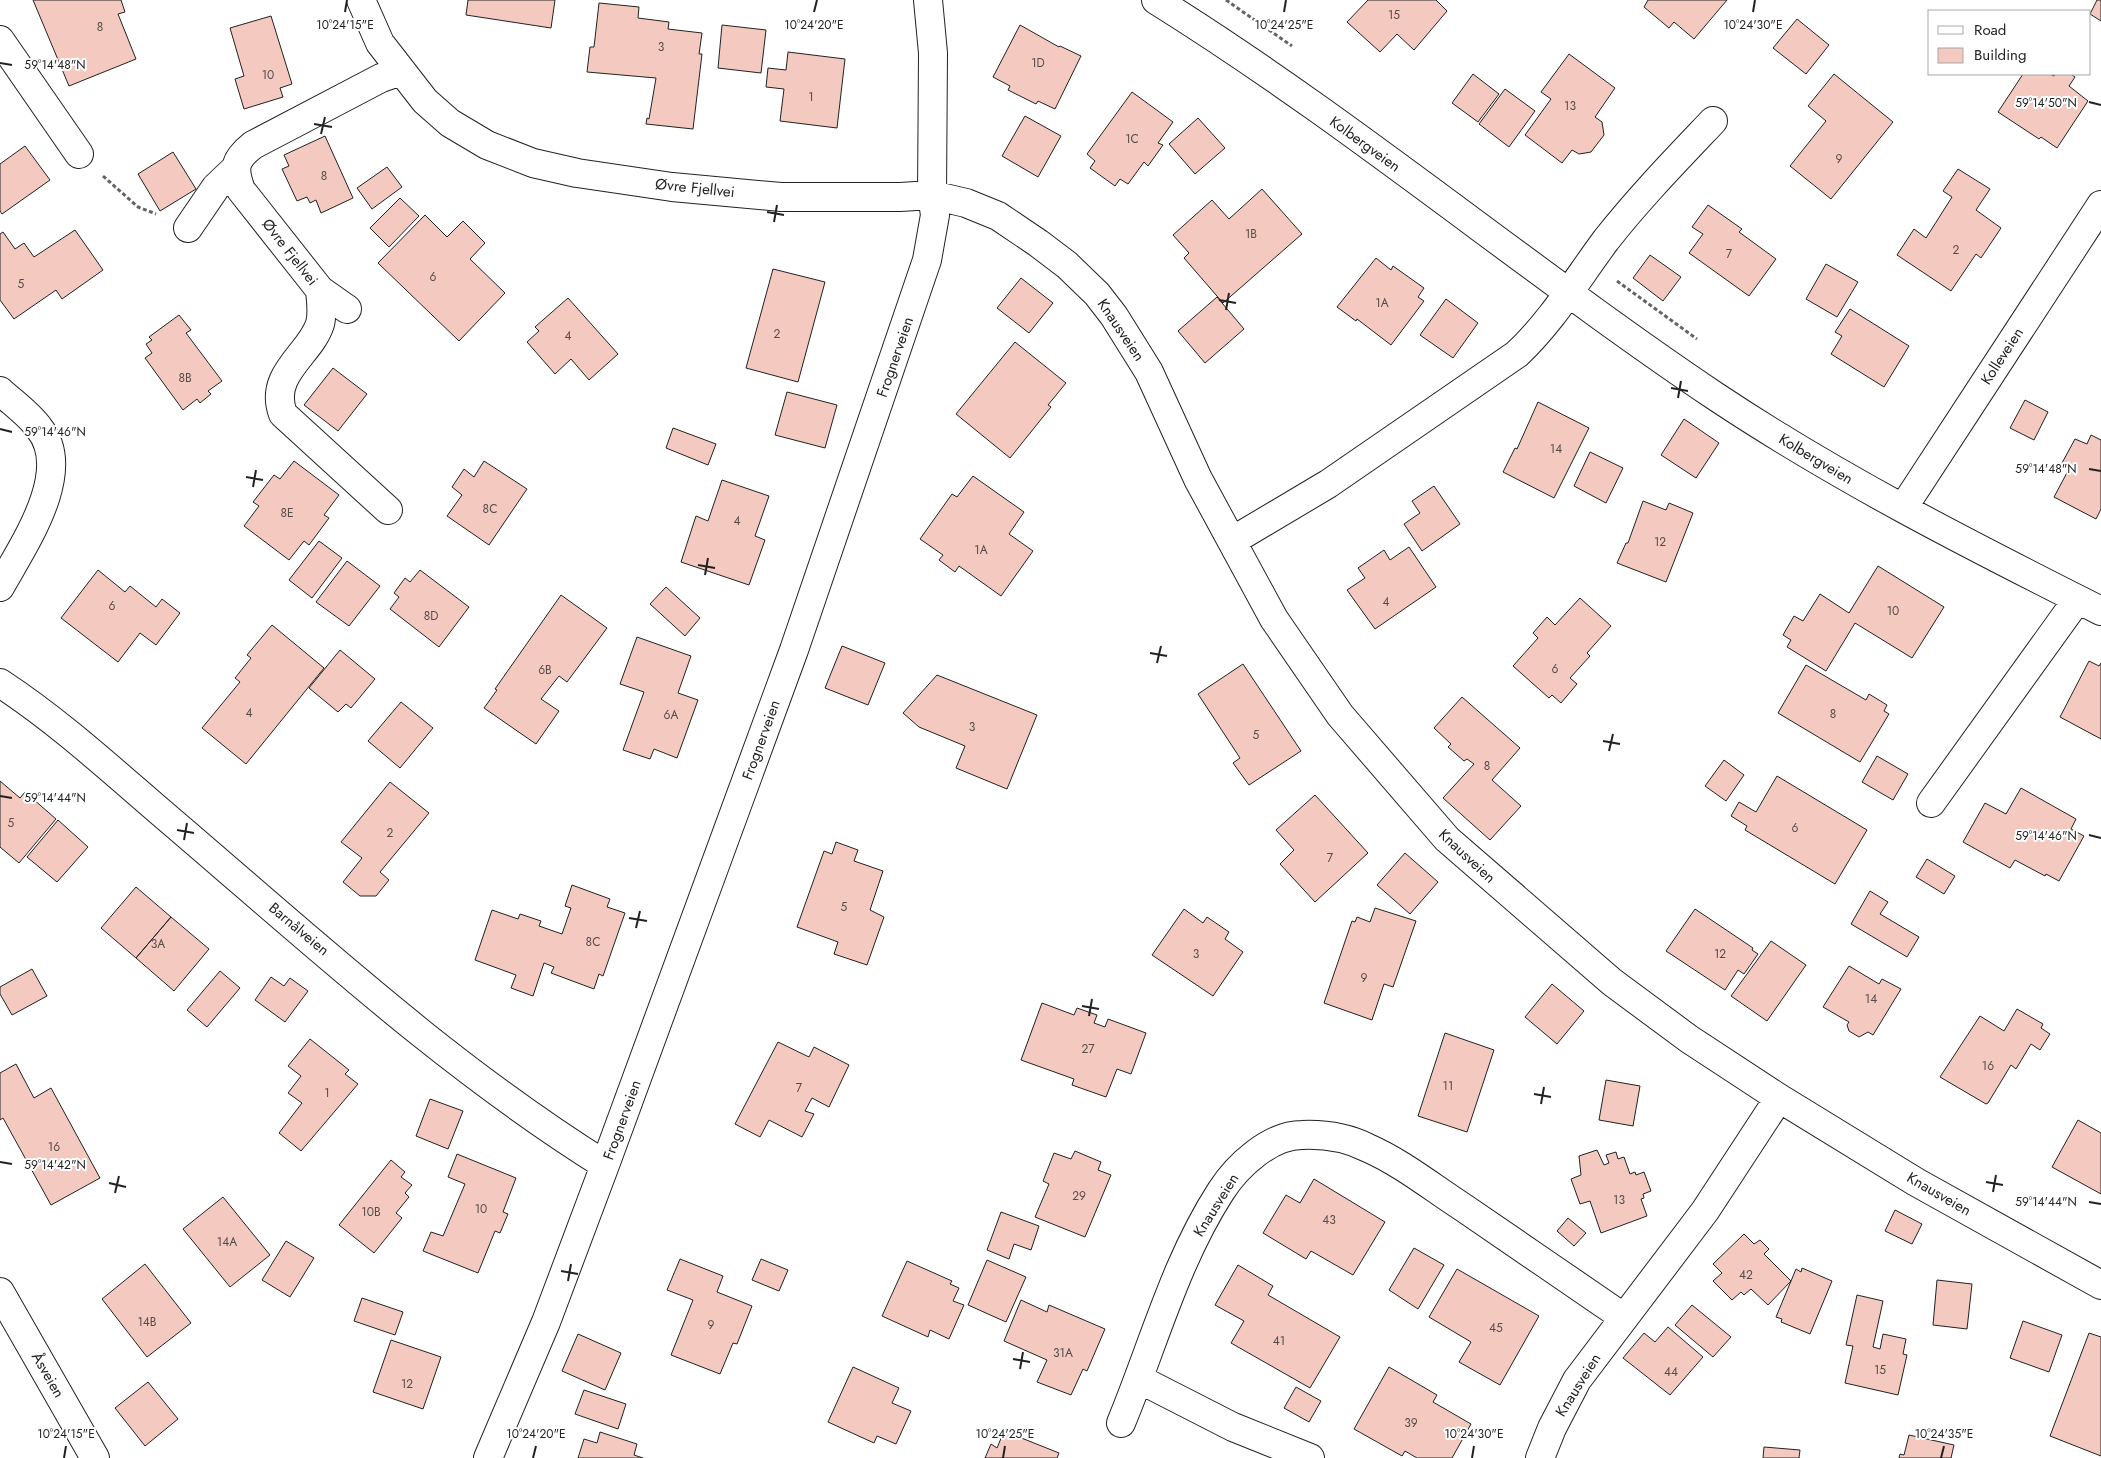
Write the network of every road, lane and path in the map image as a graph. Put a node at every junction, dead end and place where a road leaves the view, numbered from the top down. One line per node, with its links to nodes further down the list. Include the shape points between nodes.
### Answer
1 (362, 0): 7 (street, Øvre Fjellvei, via 380,43)
2 (928, 0): 11 (street, Frognerveien, via 933,53)
3 (1156, 0): 16 (street, Kolbergveien, via 1340,126)
4 (1226, 0): 6 (path)
5 (0, 40): 9 (street)
6 (1294, 47)
7 (401, 71): 10 (street, via 381,78 253,145 241,154); 11 (street, Øvre Fjellvei, via 425,101 450,123 487,145 533,163 672,187 781,196)
8 (1713, 121): 14 (street, via 1644,194)
9 (79, 154): 13 (path, via 138,207)
10 (236, 168): 13 (street, via 216,187); 15 (street, Øvre Fjellvei, via 241,190)
11 (932, 195): 22 (street, Knausveien, via 966,203 998,216 1038,242 1097,294 1149,372 1198,479); 28 (street, Frognerveien, via 935,215 927,260 899,348 794,650)
12 (2101, 205): 20 (street, Kolleveien)
13 (188, 228)
14 (1591, 262): 16 (street); 18 (path)
15 (320, 290): 17 (street); 21 (street, Øvre Fjellvei, via 322,310 319,326 285,378 280,404 283,414)
16 (1571, 293): 20 (street, Kolbergveien, via 1713,395 1853,482); 22 (street, via 1517,354 1336,478)
17 (347, 309)
18 (1703, 343)
19 (0, 391): 23 (street, via 40,428 52,463 48,489 35,524)
20 (1902, 508): 24 (street, Kolbergveien)
21 (388, 510)
22 (1232, 541): 27 (street, Knausveien, via 1274,619 1340,715 1447,839 1612,982 1689,1039)
23 (0, 587)
24 (2089, 606): 26 (street, Kolbergveien)
25 (0, 683): 28 (street, Barnålveien, via 76,740 374,993 500,1094)
26 (1931, 803)
27 (1779, 1098): 29 (street, Knausveien, via 1916,1182); 31 (street, Knausveien, via 1705,1210)
28 (605, 1165): 35 (street, Frognerveien, via 546,1322)
29 (2101, 1285)
30 (0, 1292): 34 (street, Åsveien)
31 (1623, 1317): 32 (street, Knausveien, via 1413,1174 1369,1148 1342,1138 1301,1135 1262,1150 1234,1173 1221,1191 1194,1240); 37 (street, Knausveien, via 1577,1380)
32 (1139, 1379): 33 (street, Knausveien); 36 (street, via 1233,1427)
33 (1120, 1423)
34 (95, 1458)
35 (488, 1458)
36 (1310, 1458)
37 (1540, 1458)

